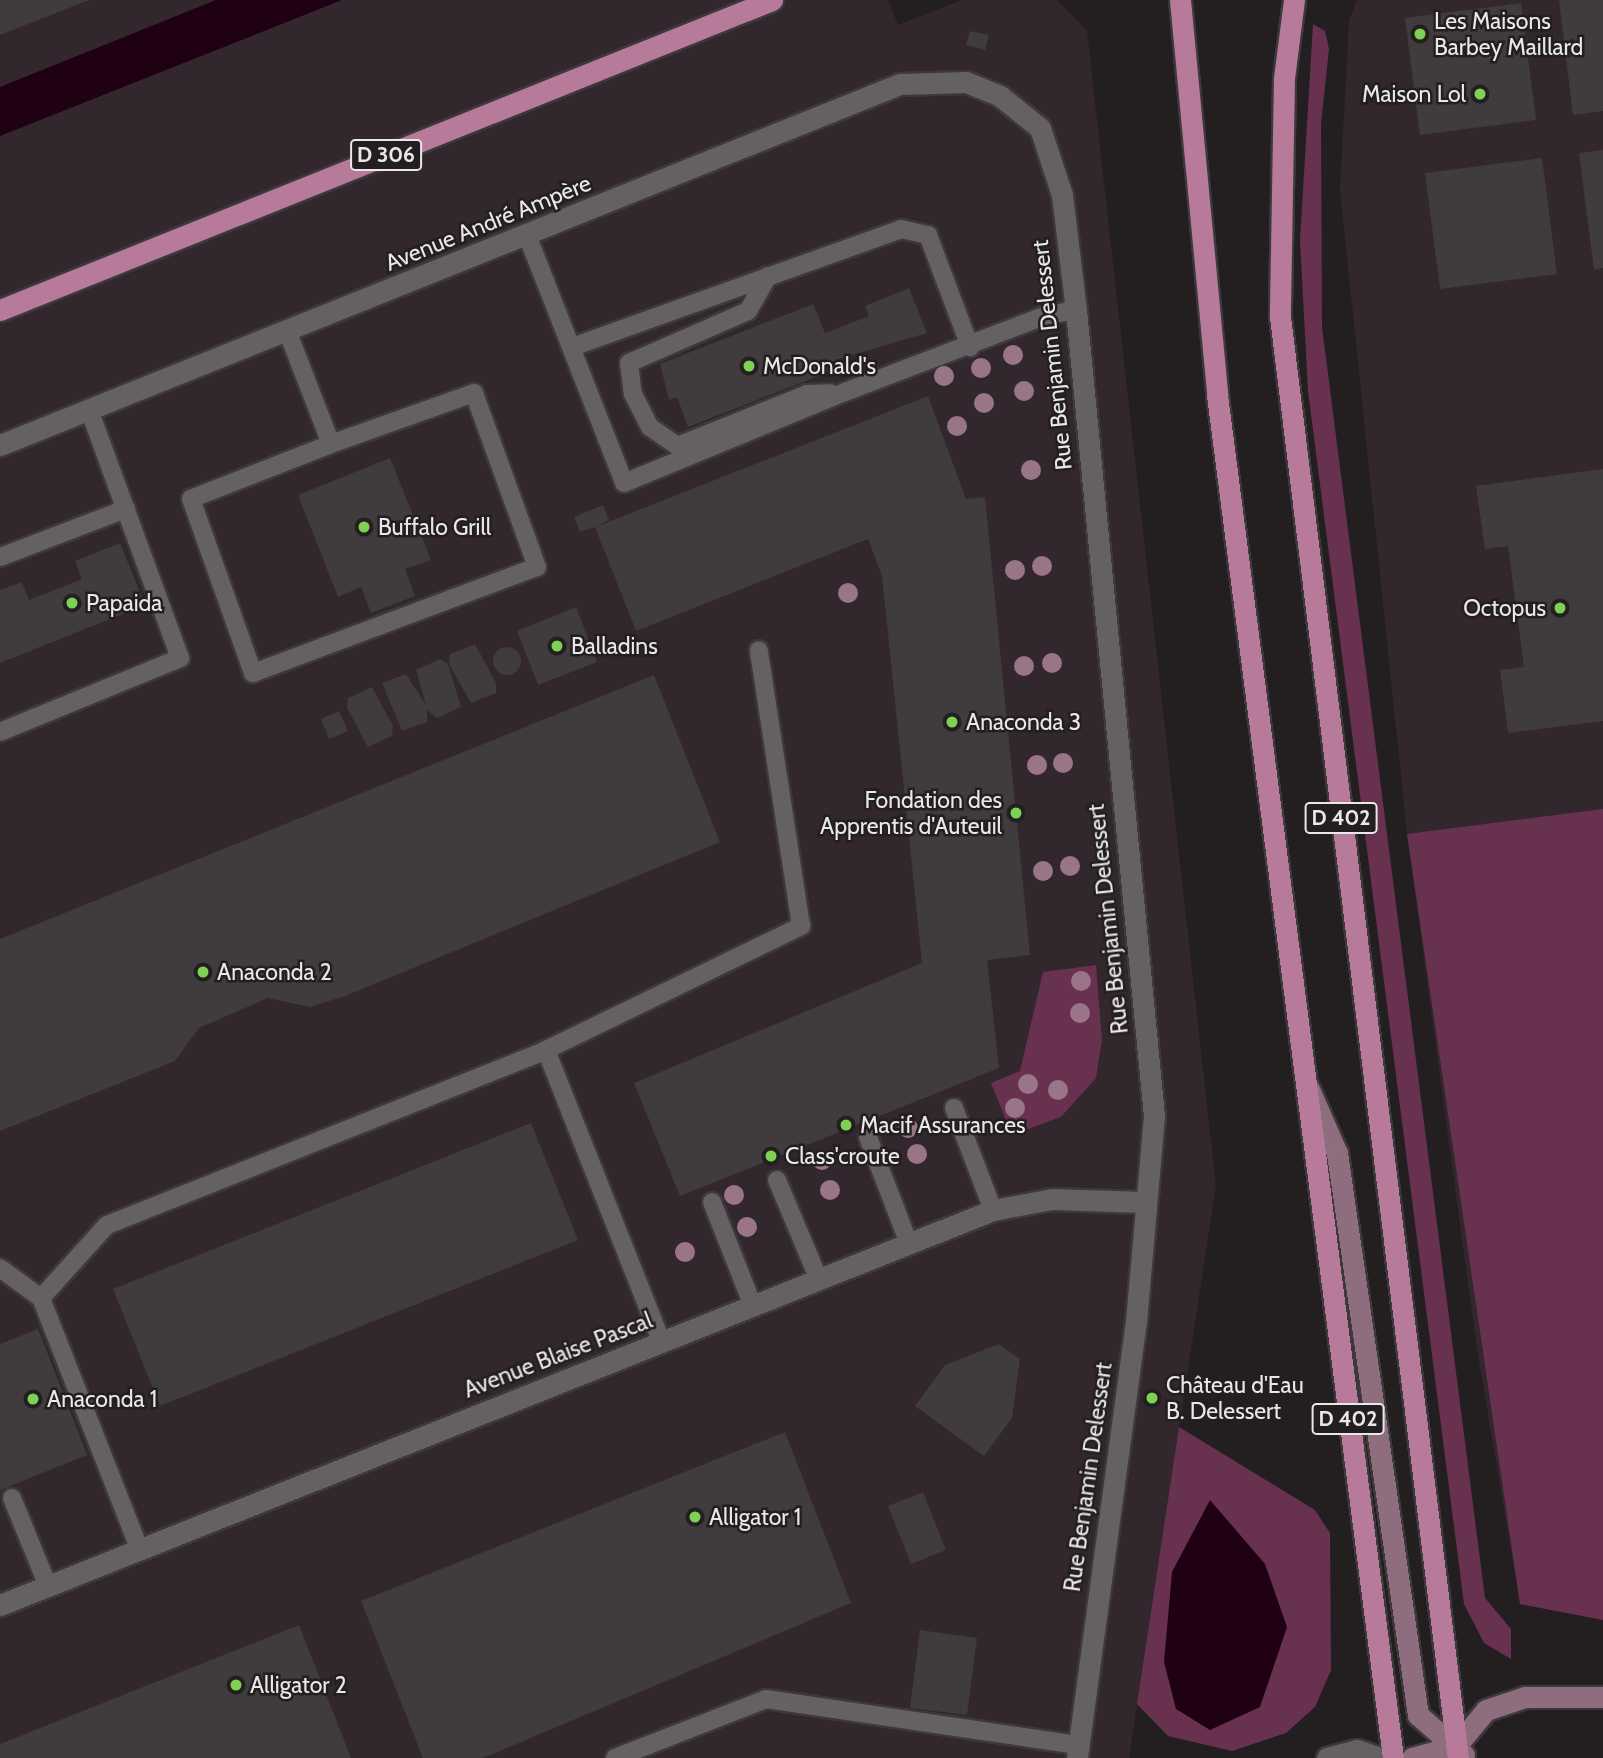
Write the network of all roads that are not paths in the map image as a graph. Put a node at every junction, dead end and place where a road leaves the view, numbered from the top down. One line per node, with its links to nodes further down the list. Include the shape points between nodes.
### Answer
1 (772, 0): 7 (main road, D 306)
2 (1180, 0): 21 (main road, D 402, via 1217,396)
3 (1294, 0): 40 (main road, D 402, via 1284,90 1280,317)
4 (1000, 96): 5 (street, Avenue André Ampère, via 966,82 900,84); 8 (street, Rue Benjamin Delessert, via 1040,128 1049,149 1062,195)
5 (527, 236): 9 (street, Avenue André Ampère); 10 (lane)
6 (768, 276): 10 (lane); 11 (lane, via 901,229 928,235); 12 (lane, via 748,311 629,363 633,394 650,427 677,446 807,394)
7 (0, 310)
8 (1076, 310): 11 (lane, via 1044,316); 26 (street, Rue Benjamin Delessert, via 1154,1116)
9 (288, 333): 13 (street, Avenue André Ampère); 14 (lane)
10 (572, 347): 12 (lane, via 624,484)
11 (970, 347): 12 (lane)
12 (845, 392)
13 (89, 411): 15 (street, Avenue André Ampère); 16 (lane)
14 (331, 444): 14 (lane, via 191,499 253,673 537,567 474,393)
15 (0, 445)
16 (126, 509): 17 (lane); 19 (lane, via 180,658)
17 (0, 557)
18 (759, 650): 20 (lane, via 801,926)
19 (0, 732)
20 (546, 1050): 31 (lane, via 107,1226); 33 (lane)
21 (1305, 1080): 40 (street, via 1337,1153 1418,1715); 44 (main road, D 402)
22 (954, 1108): 27 (lane)
23 (868, 1137): 28 (lane)
24 (776, 1181): 30 (lane)
25 (712, 1202): 32 (lane)
26 (1144, 1202): 27 (street, Avenue Blaise Pascal, via 1052,1199); 39 (street, Rue Benjamin Delessert, via 1136,1321)
27 (993, 1210): 28 (street, Avenue Blaise Pascal)
28 (909, 1244): 30 (street, Avenue Blaise Pascal)
29 (0, 1268): 31 (lane)
30 (819, 1280): 32 (street, Avenue Blaise Pascal)
31 (41, 1298): 35 (lane)
32 (753, 1306): 33 (street, Avenue Blaise Pascal)
33 (662, 1343): 35 (street, Avenue Blaise Pascal)
34 (12, 1498): 36 (lane)
35 (140, 1550): 36 (street, Avenue Blaise Pascal)
36 (48, 1586): 37 (street, Avenue Blaise Pascal)
37 (0, 1605)
38 (1603, 1697): 40 (street, via 1525,1697 1486,1710)
39 (1078, 1751): 41 (lane, via 766,1699)
40 (1460, 1754): 45 (street)
41 (615, 1758)
42 (1327, 1758): 43 (street, via 1357,1751)
43 (1380, 1758)
44 (1393, 1758)
45 (1412, 1758)

